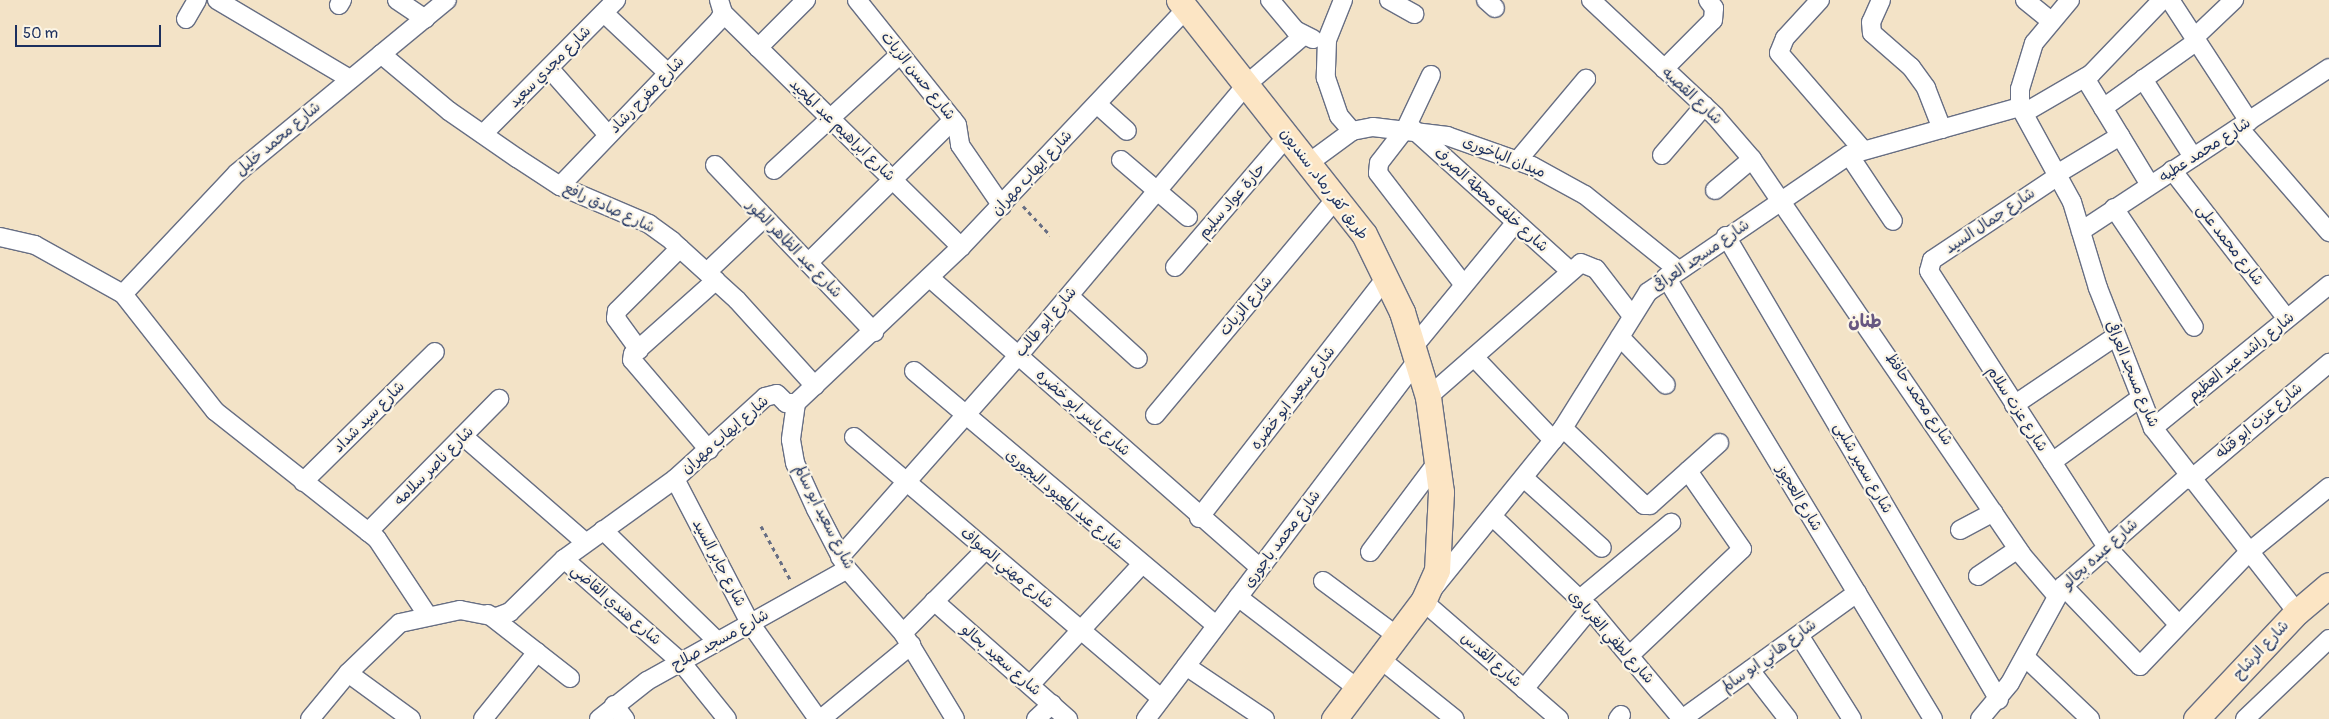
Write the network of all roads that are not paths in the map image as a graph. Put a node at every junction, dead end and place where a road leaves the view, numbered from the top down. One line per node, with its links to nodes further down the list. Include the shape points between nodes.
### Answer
1 (197, 0): 24 (street)
2 (217, 0): 38 (street)
3 (398, 0): 25 (street)
4 (447, 0): 25 (street, شارع محمد خليل)
5 (616, 0): 22 (street, شارع مجدي سعيد)
6 (806, 0): 30 (street)
7 (857, 0): 32 (street, شارع حسن الزيات)
8 (1270, 0): 27 (street)
9 (1343, 0): 29 (street)
10 (1389, 0): 23 (street)
11 (1708, 0): 34 (street, via 1714,8 1713,20)
12 (1820, 0): 58 (street, via 1785,38 1779,53)
13 (2025, 0): 26 (street)
14 (2070, 0): 26 (street)
15 (2162, 0): 37 (street)
16 (2170, 0): 28 (street)
17 (2234, 0): 28 (street)
18 (1595, 1): 34 (street, شارع القصبه)
19 (1883, 2): 51 (street, via 1871,22 1872,33 1911,67 1926,88)
20 (1182, 4): 42 (street, طريق كفر رماد, سنديون); 43 (street, شارع ايهاب مهران)
21 (721, 7): 30 (street, شارع ابراهيم عبد المجيد); 35 (street, شارع مفرح رشاد)
22 (604, 13): 33 (street, شارع مجدي سعيد); 35 (street)
23 (1414, 14)
24 (186, 19)
25 (425, 19): 31 (street, شارع محمد خليل)
26 (2050, 21): 46 (street, via 2034,43 2020,89)
27 (1303, 36): 29 (street); 42 (street, شارع ابو طالب)
28 (2196, 39): 40 (street); 49 (street)
29 (1328, 40): 53 (street, via 1330,96)
30 (758, 48): 47 (street, شارع ابراهيم عبد المجيد)
31 (381, 54): 38 (street, شارع محمد خليل); 54 (street, شارع صادق رافع)
32 (900, 54): 47 (street); 48 (street, شارع حسن الزيات)
33 (549, 68): 54 (street, شارع مجدي سعيد); 55 (street)
34 (1664, 69): 44 (street, شارع القصبه)
35 (668, 73): 55 (street, شارع مفرح رشاد)
36 (1431, 74): 50 (street)
37 (2085, 78): 45 (street); 46 (street)
38 (350, 79): 98 (street, شارع محمد خليل, via 237,173)
39 (1586, 79): 63 (street)
40 (2143, 79): 45 (street); 60 (street)
41 (2325, 79): 49 (street, شارع محمد عطيه)
42 (1247, 84): 56 (street, طريق كفر رماد, سنديون); 72 (street, شارع ابو طالب)
43 (1097, 104): 52 (street); 75 (street, شارع ايهاب مهران)
44 (1704, 106): 59 (street); 61 (street, شارع القصبه)
45 (2103, 108): 57 (street)
46 (2022, 110): 51 (street, شارع مسجد العراقى); 68 (street, شارع مسجد العراقى)
47 (830, 118): 66 (street); 69 (street, شارع ابراهيم عبد المجيد)
48 (953, 120): 69 (street); 75 (street, شارع حسن الزيات, via 960,145)
49 (2244, 125): 60 (street, شارع محمد عطيه); 83 (street)
50 (1409, 128): 53 (street, ميدان الباخورى); 63 (street, ميدان الباخورى); 81 (street, شارع خلف محطة الصرف); 96 (street, via 1379,163 1378,173)
51 (1942, 129): 58 (street, شارع مسجد العراقى)
52 (1127, 131)
53 (1352, 131): 64 (street)
54 (483, 134): 71 (street, شارع صادق رافع)
55 (608, 135): 71 (street, شارع مفرح رشاد)
56 (1288, 135): 64 (street, طريق كفر رماد, سنديون); 89 (street, حارة عواد سليم)
57 (2120, 136): 68 (street, شارع جمال السيد); 70 (street)
58 (1856, 153): 76 (street, شارع مسجد العراقى); 80 (street)
59 (1662, 155)
60 (2193, 157): 67 (street, شارع محمد عطيه)
61 (1752, 159): 73 (street); 76 (street, شارع القصبه)
62 (1121, 160): 72 (street)
63 (1518, 160): 92 (street, ميدان الباخورى, via 1610,212)
64 (1310, 162): 74 (street, طريق كفر رماد, سنديون)
65 (715, 165): 79 (street, شارع عبد الظاهر الطور)
66 (774, 170)
67 (2172, 170): 70 (street, شارع محمد عطيه); 101 (street, شارع محمد على)
68 (2058, 175): 82 (street, شارع مسجد العراقى); 91 (street, شارع جمال السيد, via 1932,260)
69 (892, 179): 86 (street, شارع ابراهيم عبد المجيد); 88 (street)
70 (2150, 185): 77 (street, شارع محمد عطيه)
71 (560, 186): 87 (street, شارع صادق رافع, via 649,224)
72 (1157, 190): 78 (street); 99 (street, شارع ابو طالب)
73 (1715, 190)
74 (1337, 197): 95 (street, طريق كفر رماد, سنديون); 121 (street, شارع الزيات)
75 (1007, 200): 86 (street, شارع ايهاب مهران)
76 (1783, 201): 84 (street, شارع مسجد العراقى); 138 (street, شارع محمد حافظ)
77 (2114, 208): 82 (street, شارع محمد عطيه); 102 (street)
78 (1188, 217)
79 (764, 218): 88 (street, شارع عبد الظاهر الطور); 93 (street)
80 (1893, 221)
81 (1516, 222): 90 (street, شارع خلف محطة الصرف); 96 (street, شارع محمد باجورى)
82 (2081, 231): 105 (street, شارع مسجد العراقى)
83 (2329, 232)
84 (1726, 236): 92 (street, شارع مسجد العراقى); 190 (street, شارع سمير شلبى)
85 (0, 237): 98 (street, via 35,245)
86 (961, 247): 94 (street, شارع ايهاب مهران)
87 (680, 248): 93 (street, شارع صادق رافع); 107 (street, via 617,311 616,318)
88 (808, 263): 103 (street, شارع عبد الظاهر الطور)
89 (1176, 267)
90 (1570, 271): 100 (street, via 1584,262 1592,265); 110 (street)
91 (1929, 271): 120 (street, شارع عزت سلام)
92 (1672, 273): 100 (street, شارع مسجد العراقى, via 1648,292); 160 (street, شارع العجوز)
93 (711, 276): 107 (street); 115 (street, شارع صادق رافع)
94 (930, 278): 103 (street, شارع ايهاب مهران); 109 (street, شارع ياسر ابو خضره)
95 (1386, 278): 108 (street, طريق كفر رماد, سنديون); 140 (street, شارع سعيد ابو خضره)
96 (1464, 285): 108 (street, شارع محمد باجورى)
97 (2329, 285): 101 (street, شارع راشد عبد العظيم)
98 (123, 294): 135 (street, via 215,411)
99 (1069, 296): 109 (street, شارع ابو طالب); 111 (street)
100 (1632, 316): 104 (street, شارع مسجد العراقى)
101 (2287, 319): 123 (street, شارع راشد عبد العظيم)
102 (2194, 327)
103 (874, 332): 115 (street, شارع ايهاب مهران)
104 (1620, 337): 114 (street); 124 (street, شارع مسجد العراقى)
105 (2115, 337): 117 (street, شارع مسجد العراقى); 120 (street)
106 (435, 352): 135 (street, شارع سيد شداد)
107 (636, 352): 128 (street, via 636,368)
108 (1417, 352): 116 (street, طريق كفر رماد, سنديون); 155 (street, شارع محمد باجورى)
109 (1018, 356): 122 (street, شارع ابو طالب); 140 (street, شارع ياسر ابو خضره)
110 (1474, 357): 116 (street); 124 (street)
111 (1138, 359)
112 (2329, 363): 132 (street, شارع عزت ابو قتله)
113 (914, 371): 122 (street, شارع عبد المعبود البجورى)
114 (1666, 385)
115 (815, 386): 119 (street, شارع ايهاب مهران)
116 (1428, 397): 129 (street, طريق كفر رماد, سنديون)
117 (2140, 398): 123 (street, شارع مسجد العراقى); 130 (street)
118 (499, 399): 125 (street, شارع ناصر سلامه)
119 (796, 403): 128 (street, شارع ايهاب مهران, via 786,403 777,394 765,397); 153 (street, شارع سعيد ابو سالم, via 791,440 795,463)
120 (2014, 405): 130 (street, شارع عزت سلام)
121 (1155, 415)
122 (965, 416): 136 (street, شارع ابو طالب); 154 (street, شارع عبد المعبود البجورى)
123 (2153, 428): 132 (street, شارع مسجد العراقى)
124 (1558, 434): 131 (street, via 1644,505 1650,505); 134 (street, شارع مسجد العراقى)
125 (463, 436): 144 (street, شارع ناصر سلامه); 145 (street)
126 (854, 437): 136 (street, شارع مهني الصواف)
127 (1719, 443): 131 (street)
128 (709, 450): 133 (street, شارع ايهاب مهران)
129 (1438, 461): 150 (street); 163 (street, طريق كفر رماد, سنديون, via 1441,541 1437,570)
130 (2052, 462): 146 (street, شارع عزت سلام)
131 (1688, 471): 178 (street, via 1741,543 1738,555)
132 (2188, 478): 146 (street, شارع عبده بجالو); 151 (street, شارع مسجد العراقى)
133 (675, 479): 142 (street, شارع ايهاب مهران); 168 (street, شارع جابر السيد)
134 (1525, 479): 139 (street, شارع مسجد العراقى); 147 (street)
135 (304, 482): 144 (street)
136 (906, 482): 149 (street, شارع مهني الصواف); 153 (street, شارع ابو طالب)
137 (2329, 487): 151 (street)
138 (1994, 512): 143 (street); 148 (street, شارع محمد حافظ)
139 (1493, 517): 163 (street, شارع مسجد العراقى); 164 (street, شارع لطفي الغرباوى)
140 (1199, 518): 155 (street, شارع ياسر ابو خضره)
141 (1672, 522): 164 (street)
142 (603, 530): 145 (street, شارع ايهاب مهران); 175 (street)
143 (1960, 530)
144 (368, 532): 167 (street, via 400,569)
145 (585, 542): 152 (street, شارع ايهاب مهران)
146 (2107, 547): 159 (street, شارع عبده بجالو); 169 (street, شارع عزت سلام)
147 (1602, 548)
148 (2018, 548): 156 (street); 159 (street, شارع محمد حافظ)
149 (985, 550): 162 (street); 171 (street, شارع مهني الصواف)
150 (1370, 552)
151 (2249, 552): 165 (street, شارع مسجد العراقى); 169 (street)
152 (564, 559): 166 (street, شارع ايهاب مهران, via 510,612 496,617); 181 (street, شارع هندي القاضي)
153 (844, 563): 168 (street, شارع مسجد صلاح, via 800,597); 174 (street, شارع سعيد ابو سالم)
154 (1141, 565): 170 (street, شارع عبد المعبود البجورى); 171 (street)
155 (1259, 567): 161 (street, شارع محمد باجورى)
156 (1978, 576)
157 (1323, 581): 172 (street)
158 (2329, 585): 165 (street, شارع الرشاح)
159 (2060, 591): 169 (street, شارع محمد حافظ, via 2140,666); 179 (street, شارع عبده بجالو)
160 (1857, 593): 173 (street, شارع هاني ابو سالم); 211 (street, شارع العجوز)
161 (1238, 597): 170 (street, شارع محمد باجورى); 187 (street)
162 (934, 601): 174 (street); 186 (street, شارع سعيد بحالو)
163 (1423, 601): 172 (street, طريق كفر رماد, سنديون); 188 (street, شارع القدس)
164 (1585, 604): 178 (street, شارع لطفي الغرباوى); 188 (street)
165 (2297, 612): 214 (street, شارع الرشاح)
166 (488, 614): 167 (street, شارع ايهاب مهران, via 460,610); 177 (street)
167 (428, 616): 184 (street, شارع ايهاب مهران, via 400,623)
168 (750, 623): 175 (street, شارع مسجد صلاح); 200 (street, شارع جابر السيد)
169 (2178, 624)
170 (1216, 625): 182 (street, شارع محمد باجورى)
171 (1080, 630): 186 (street); 189 (street, شارع مهني الصواف)
172 (1397, 636): 180 (street, طريق كفر رماد, سنديون)
173 (1798, 636): 183 (street, شارع هاني ابو سالم); 210 (street)
174 (907, 639): 200 (street); 201 (street, شارع سعيد ابو سالم)
175 (717, 641): 181 (street, شارع مسجد صلاح)
176 (2326, 647): 215 (street)
177 (537, 652): 185 (street); 196 (street)
178 (1630, 655): 208 (street, شارع لطفي الغرباوى)
179 (2025, 657): 190 (street, شارع عبده بجالو); 213 (street)
180 (1379, 658): 187 (street, طريق كفر رماد, سنديون); 206 (street)
181 (681, 662): 192 (street, شارع مسجد صلاح); 199 (street, شارع هندي القاضي)
182 (1186, 666): 189 (street, شارع محمد باجورى); 205 (street)
183 (1750, 670): 208 (street, شارع هاني ابو سالم); 209 (street)
184 (348, 673): 194 (street, شارع ايهاب مهران); 195 (street)
185 (570, 678)
186 (1030, 685): 191 (street, شارع سعيد بحالو)
187 (1358, 688): 193 (street, طريق كفر رماد, سنديون)
188 (1524, 689): 207 (street, شارع القدس)
189 (1161, 698): 204 (street, شارع محمد باجورى)
190 (1999, 700): 212 (street, شارع عبده بجالو)
191 (1052, 704): 202 (street); 203 (street, شارع سعيد بحالو)
192 (614, 705): 197 (street, شارع مسجد صلاح); 198 (street)
193 (1338, 718)
194 (310, 719)
195 (411, 719)
196 (483, 719)
197 (599, 719)
198 (625, 719)
199 (727, 719)
200 (820, 719)
201 (955, 719)
202 (1036, 719)
203 (1068, 719)
204 (1146, 719)
205 (1265, 719)
206 (1455, 719)
207 (1559, 719)
208 (1682, 719)
209 (1788, 719)
210 (1852, 719)
211 (1933, 719)
212 (1980, 719)
213 (2090, 719)
214 (2196, 719)
215 (2245, 719)

